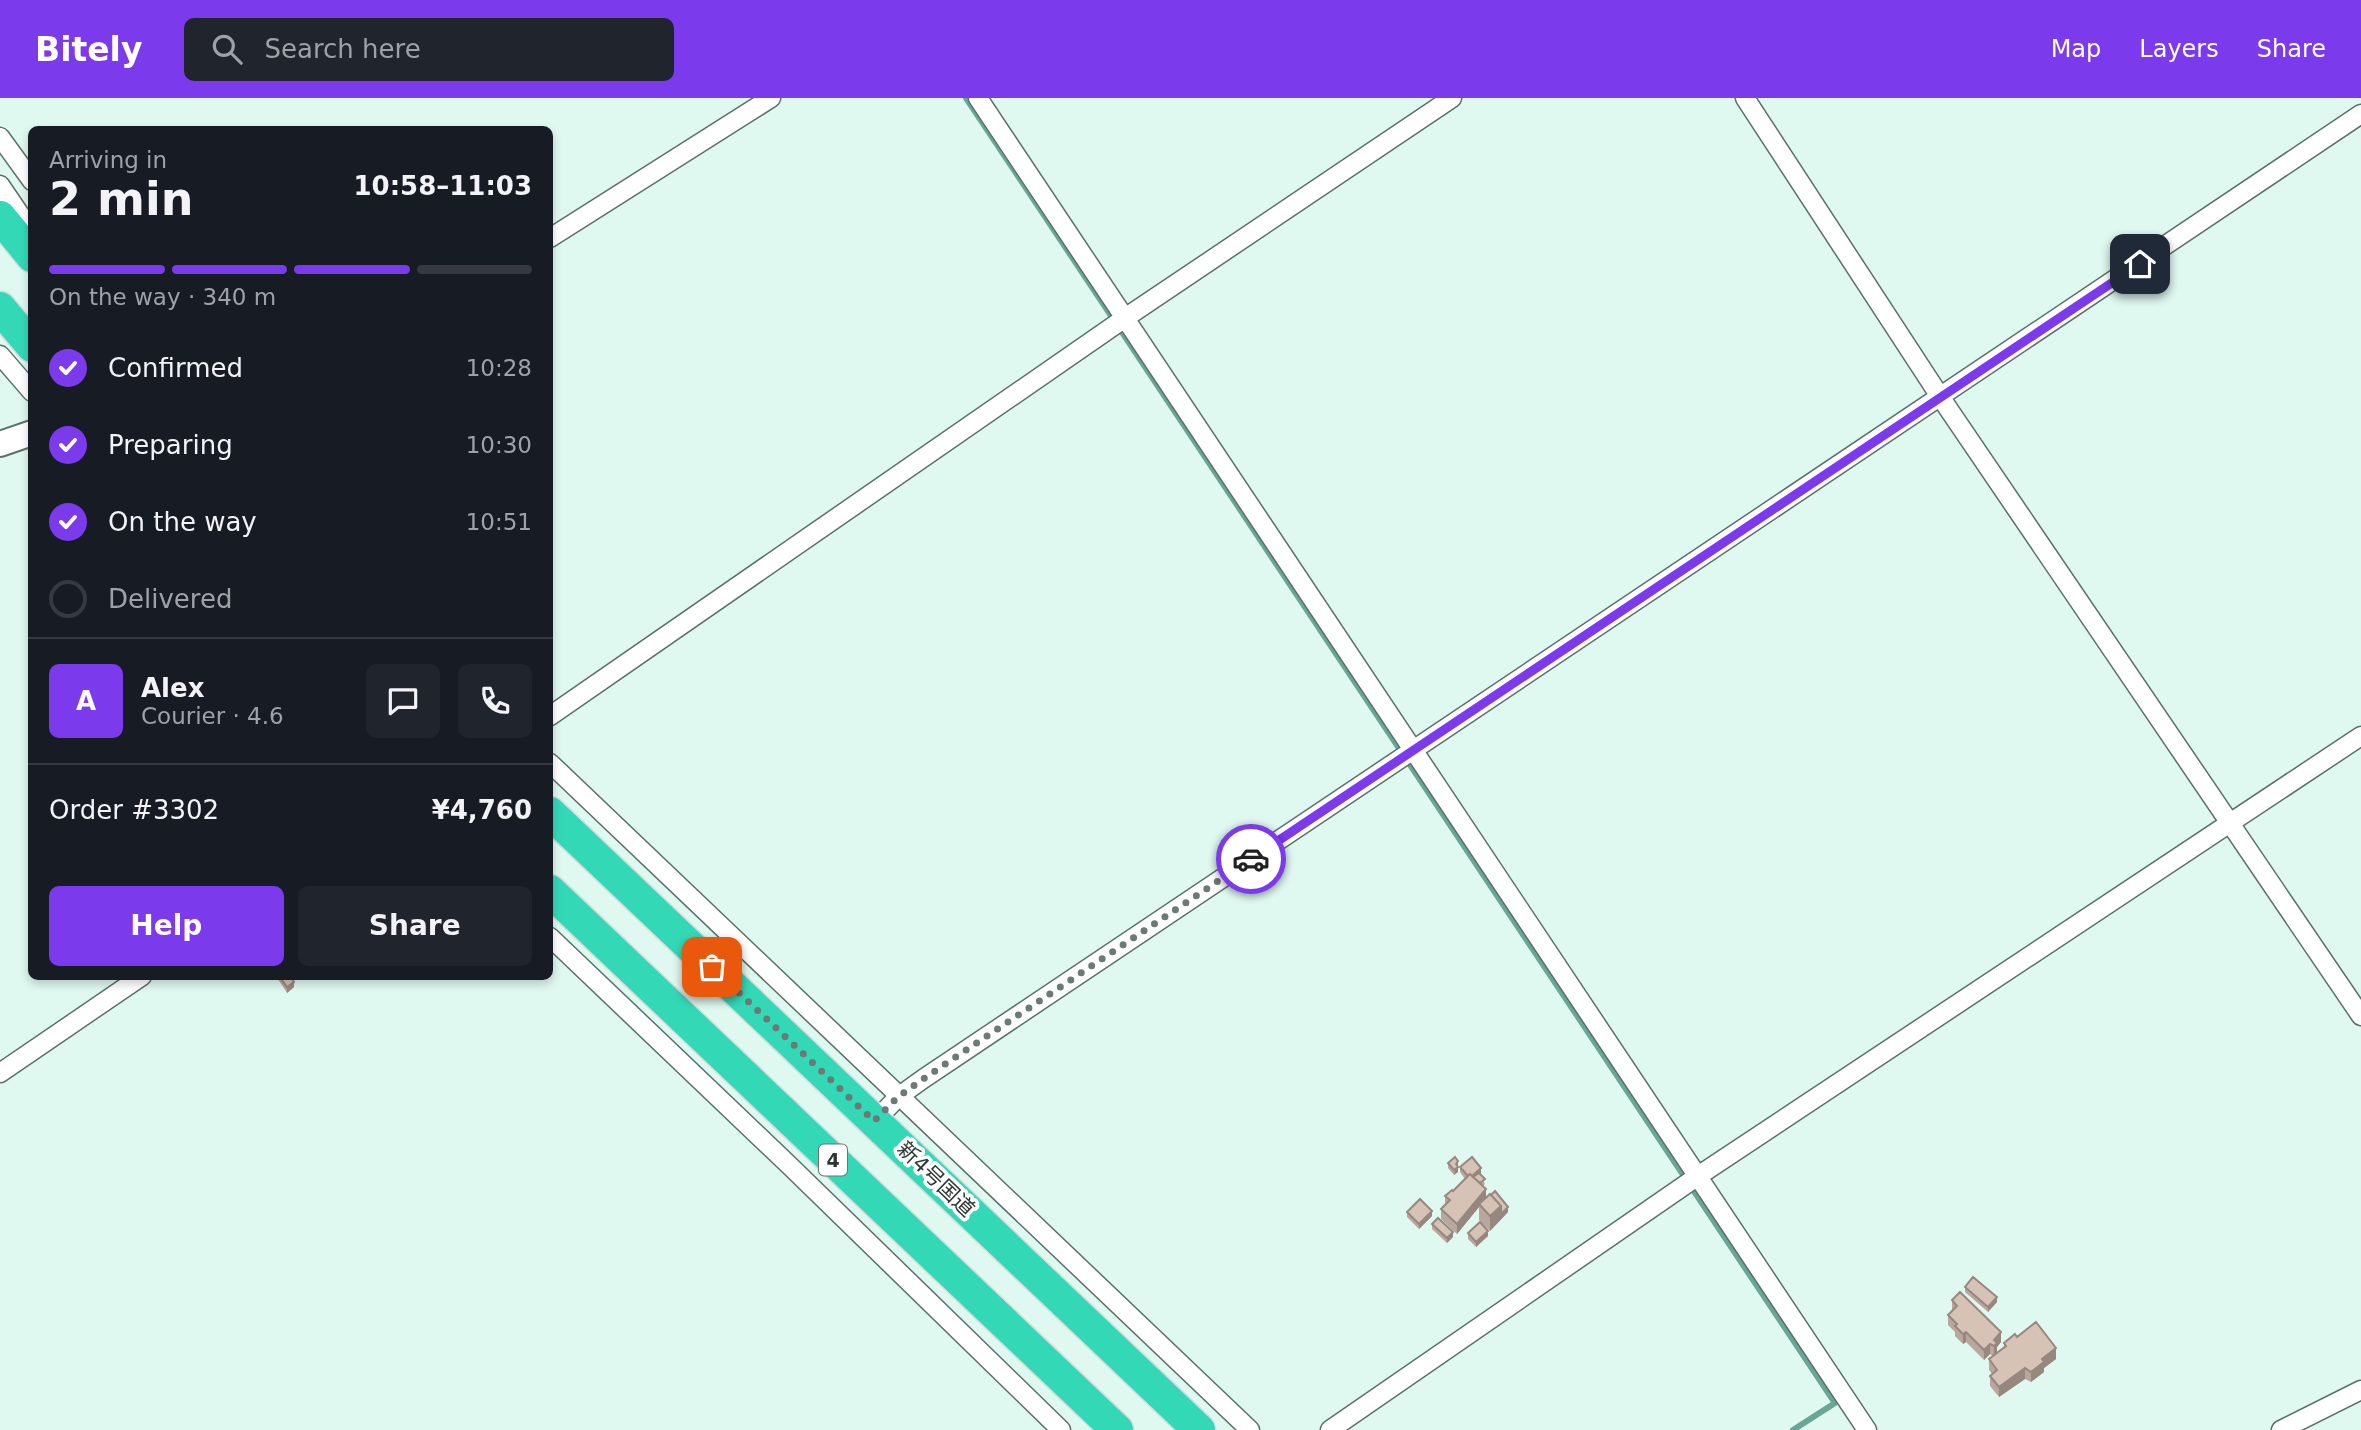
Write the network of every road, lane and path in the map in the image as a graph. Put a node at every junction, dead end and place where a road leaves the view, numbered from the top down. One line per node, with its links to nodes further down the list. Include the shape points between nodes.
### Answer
1 (771, 98): 11 (street)
2 (978, 98): 14 (street)
3 (1452, 98): 14 (street)
4 (1745, 98): 18 (street)
5 (2361, 114): 18 (street)
6 (0, 137): 7 (street)
7 (28, 176)
8 (0, 185): 10 (street)
9 (0, 217): 12 (highway)
10 (28, 226)
11 (553, 236)
12 (28, 251)
13 (1, 310): 15 (highway)
14 (1125, 318): 21 (street); 23 (street)
15 (28, 341)
16 (0, 355): 17 (street)
17 (28, 387)
18 (1941, 398): 23 (street); 26 (street)
19 (28, 434): 20 (street)
20 (0, 444)
21 (553, 714)
22 (2361, 736): 26 (street)
23 (1413, 750): 32 (street); 34 (street)
24 (553, 767): 32 (street)
25 (553, 816): 33 (highway, 新4号国道)
26 (2229, 823): 30 (street); 34 (street)
27 (553, 894): 37 (highway, 4)
28 (553, 939): 36 (street)
29 (136, 980): 31 (street)
30 (2361, 1016)
31 (0, 1073)
32 (898, 1097): 33 (street); 39 (street)
33 (874, 1121): 38 (highway, 新4号国道)
34 (1698, 1176): 40 (street); 41 (street)
35 (2361, 1390): 42 (street)
36 (1061, 1430)
37 (1117, 1430)
38 (1199, 1430)
39 (1250, 1430)
40 (1330, 1430)
41 (1867, 1430)
42 (2281, 1430)

